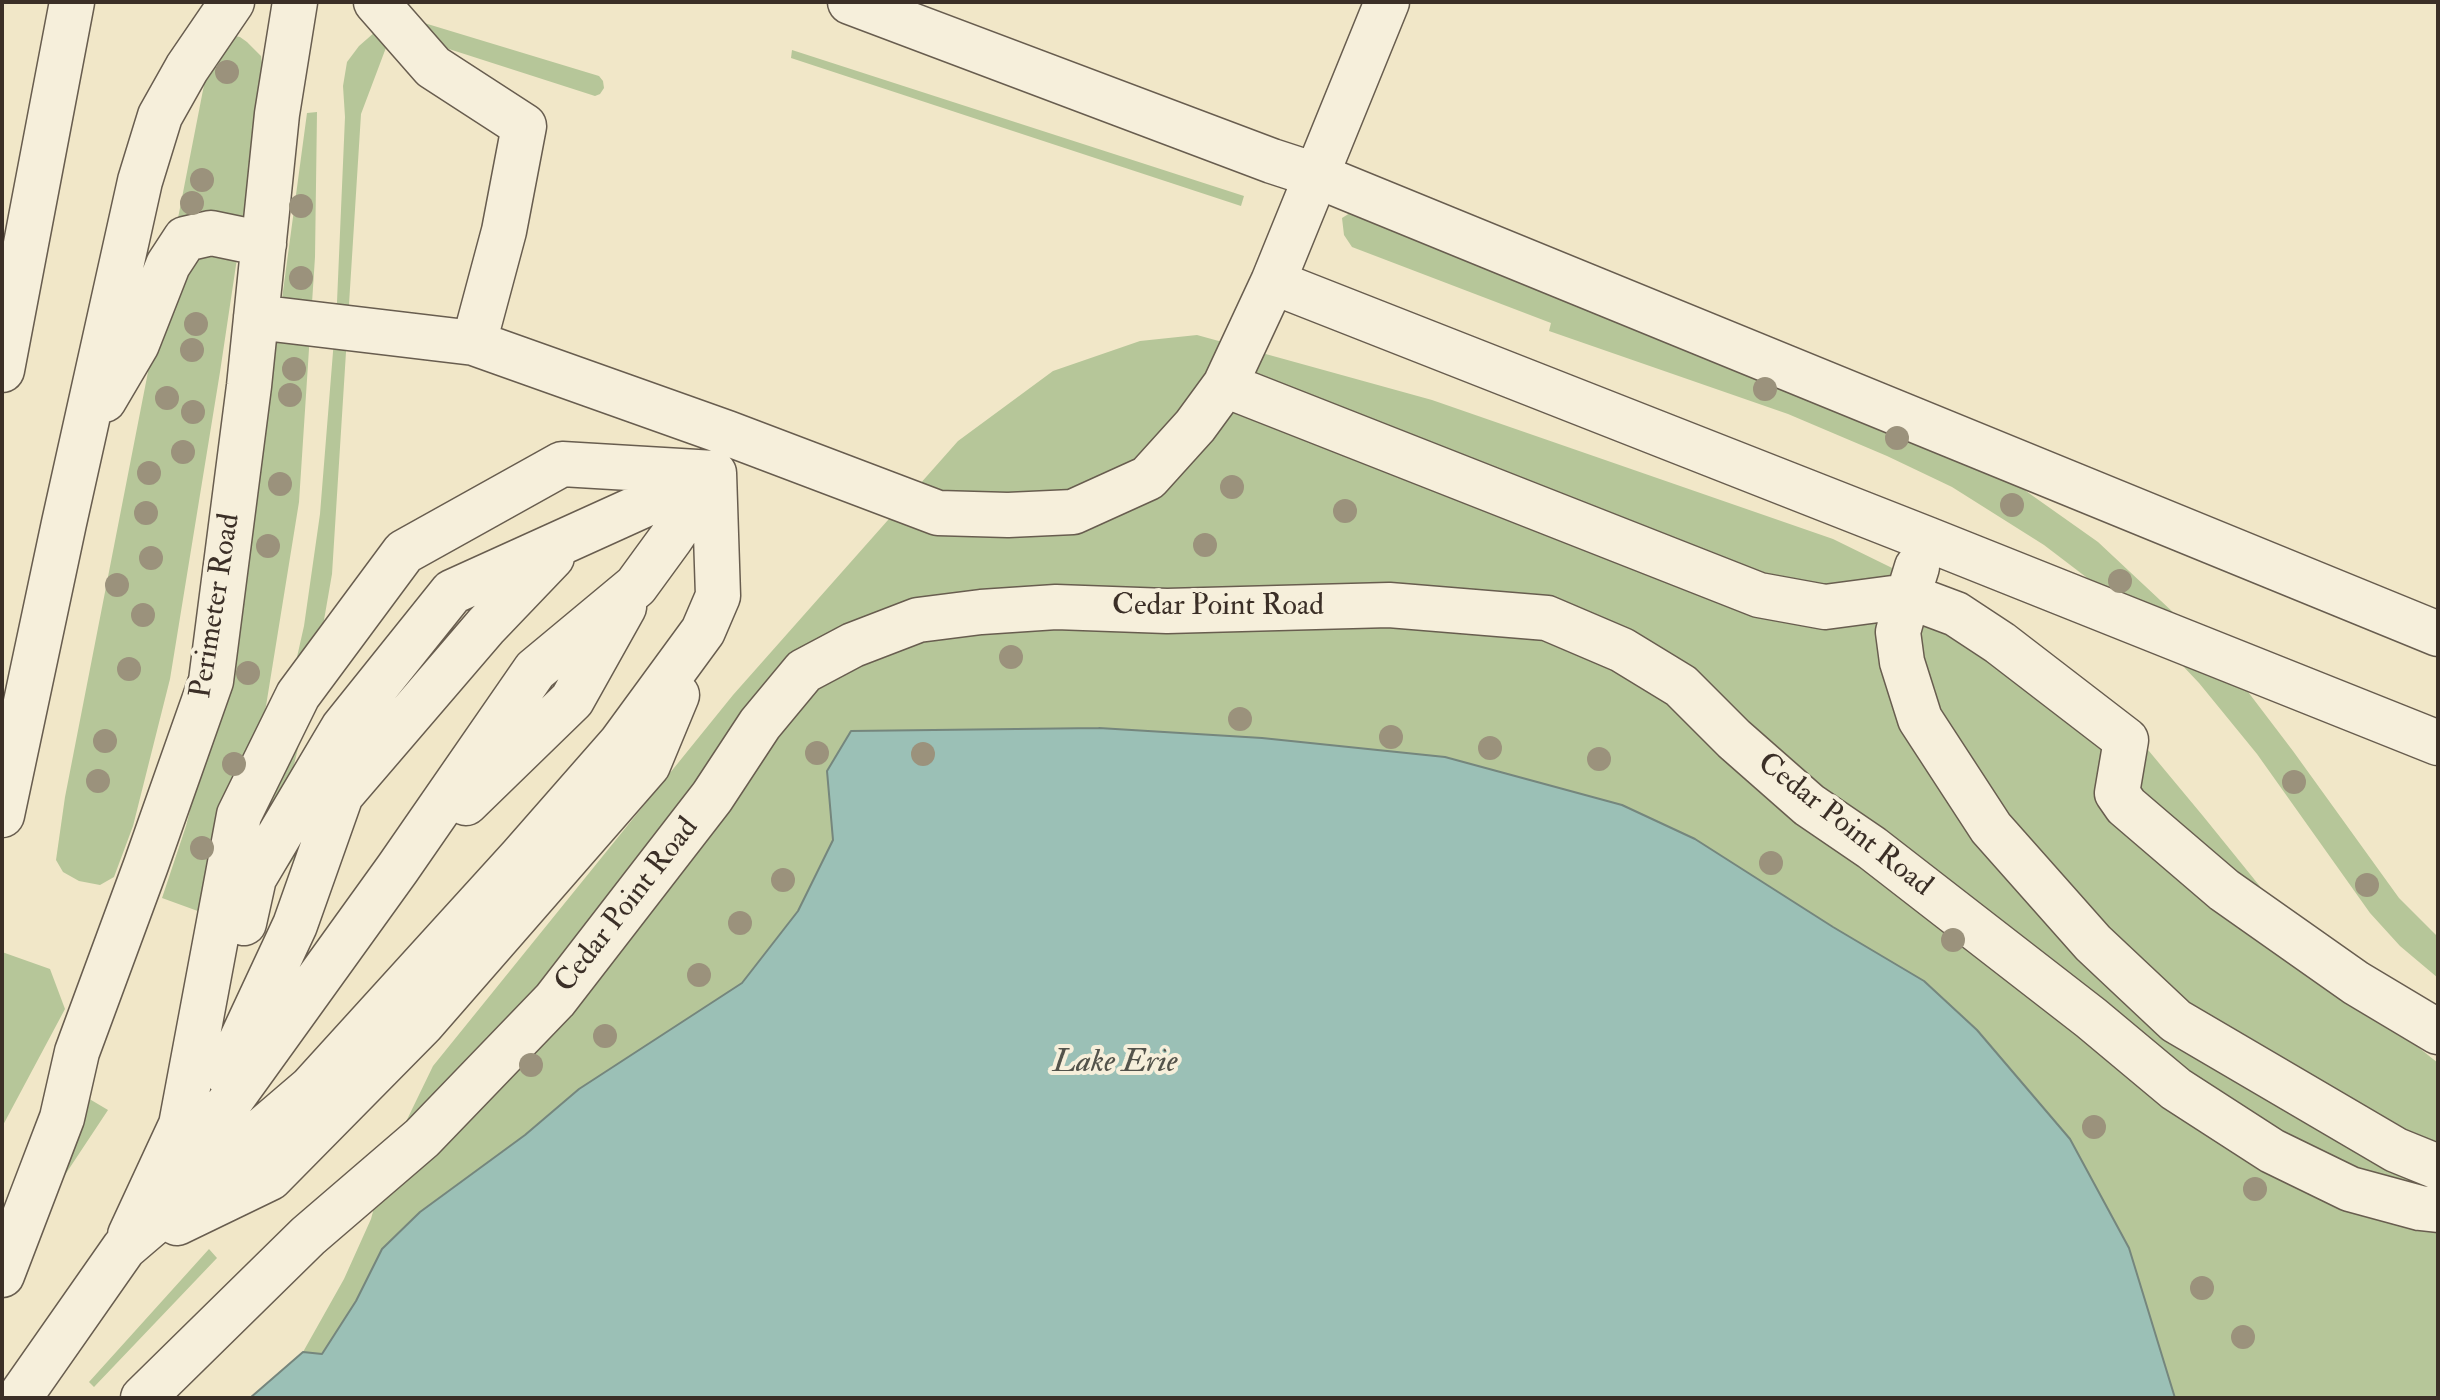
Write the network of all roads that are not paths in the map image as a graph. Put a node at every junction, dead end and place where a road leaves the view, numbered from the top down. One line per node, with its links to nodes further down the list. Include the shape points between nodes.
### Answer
1 (72, 2): 12 (street)
2 (232, 2): 14 (street, via 160,116 140,181)
3 (295, 2): 8 (street, Perimeter Road)
4 (376, 2): 11 (street, via 433,67 524,126 504,231)
5 (850, 2): 7 (street)
6 (1387, 2): 7 (street)
7 (1315, 175): 9 (street); 18 (street)
8 (264, 244): 10 (street, Perimeter Road); 14 (street, via 211,233 185,239 168,265 137,344)
9 (1273, 282): 13 (street); 16 (street)
10 (256, 317): 11 (street); 25 (street, Perimeter Road, via 211,681 77,1052 62,1118)
11 (474, 343): 15 (street)
12 (2, 370)
13 (1225, 385): 15 (street, via 1148,478 1073,512 938,513); 17 (street, via 1759,595 1825,607)
14 (84, 433): 20 (street)
15 (721, 453): 24 (street, via 636,586 535,670); 24 (street, via 566,542 341,795 295,925 210,1106); 24 (street, via 718,596 703,631 621,743 311,1088); 24 (street, via 562,464 404,552 298,695 239,815 181,1125)
16 (1927, 539): 17 (street); 19 (street)
17 (1908, 596): 21 (street, via 1956,614 2000,643 2126,740 2117,793 2126,806 2224,890 2356,983); 22 (street, via 1898,632 1920,719 1991,828 2093,943 2176,1021 2396,1150)
18 (2438, 634)
19 (2438, 743)
20 (2, 815)
21 (2438, 1032)
22 (2438, 1167)
23 (2438, 1210): 27 (street, Cedar Point Road, via 2350,1189 2272,1151 2176,1089 1872,848 1809,805 1681,686 1622,650 1547,618 1389,605 981,612 918,620 804,671 555,1000 422,1138 308,1236)
24 (124, 1248): 26 (street)
25 (2, 1275)
26 (19, 1398)
27 (143, 1398)

